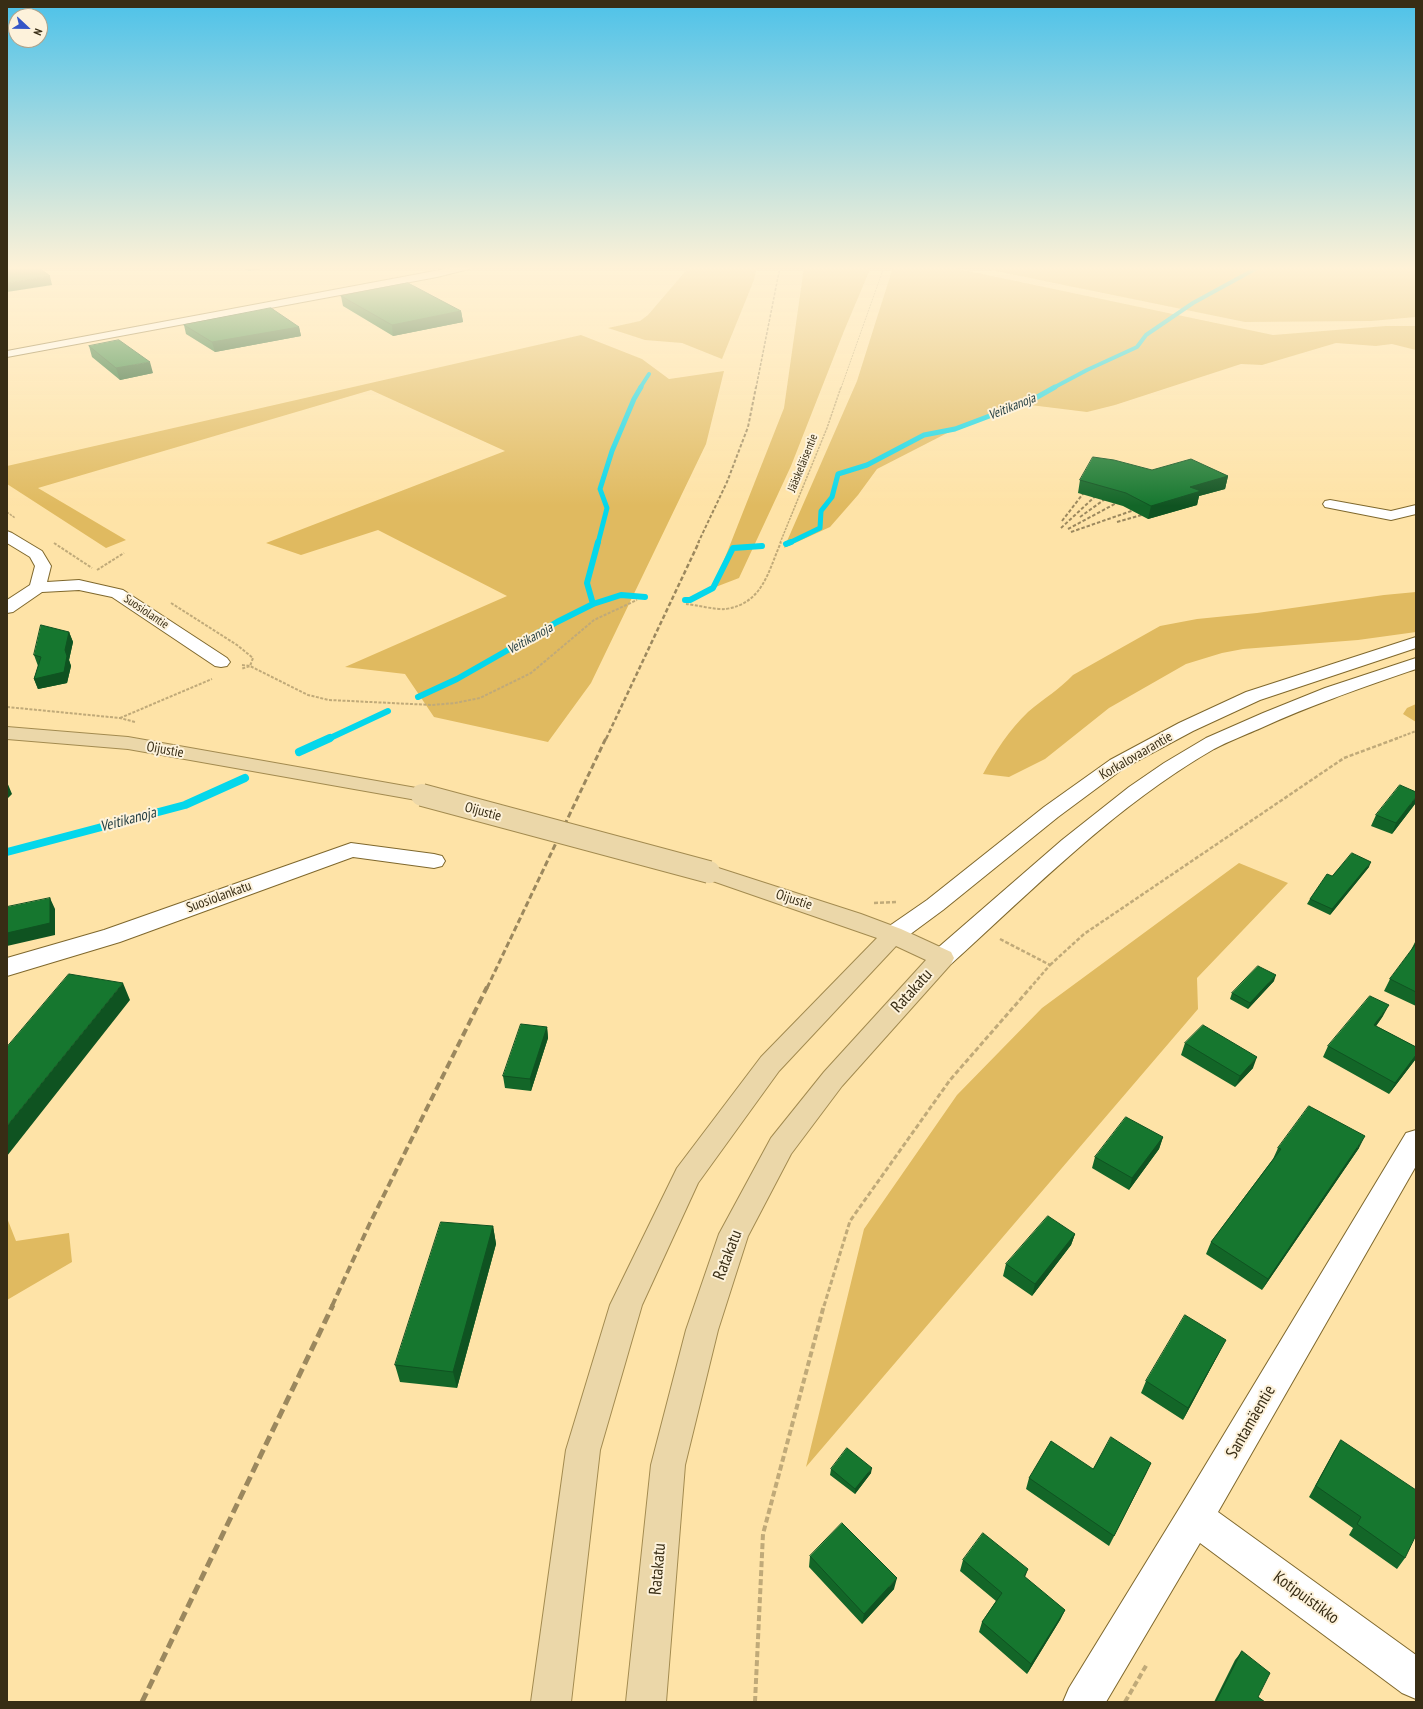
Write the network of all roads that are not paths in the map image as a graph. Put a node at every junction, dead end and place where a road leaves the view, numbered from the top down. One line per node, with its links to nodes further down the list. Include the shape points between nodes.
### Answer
1 (46, 347): 2 (street)
2 (7, 354)
3 (1330, 504): 5 (street)
4 (1416, 509): 5 (street)
5 (1391, 516): 6 (street)
6 (1416, 520)
7 (7, 536): 8 (street, via 36,554 43,566)
8 (38, 587): 9 (street); 12 (street, Suosiolantie, via 79,585 117,593)
9 (7, 608)
10 (1416, 642): 16 (street, Korkalovaarantie, via 1253,696 1186,727 1117,764 1051,812 935,906)
11 (1416, 663): 15 (street, Korkalovaarantie, via 1276,714 1208,744 1149,781 1092,825)
12 (228, 666)
13 (7, 733): 16 (main road, Oijustie, bridge, via 128,743 422,795 709,872)
14 (434, 861): 18 (street, Suosiolankatu, via 351,850 112,936)
15 (1008, 898): 17 (street, Ratakatu)
16 (893, 935): 17 (main road, Oijustie); 22 (main road, via 770,1064 687,1176 626,1304 582,1450)
17 (942, 958): 23 (main road, Ratakatu, via 833,1080 781,1146 734,1234 702,1330 668,1465)
18 (7, 967)
19 (1416, 1141): 20 (street, Santamäentie)
20 (1195, 1517): 21 (street, Kotipuistikko); 24 (street, Santamäentie)
21 (1416, 1679)
22 (551, 1702)
23 (646, 1702)
24 (1083, 1702)

